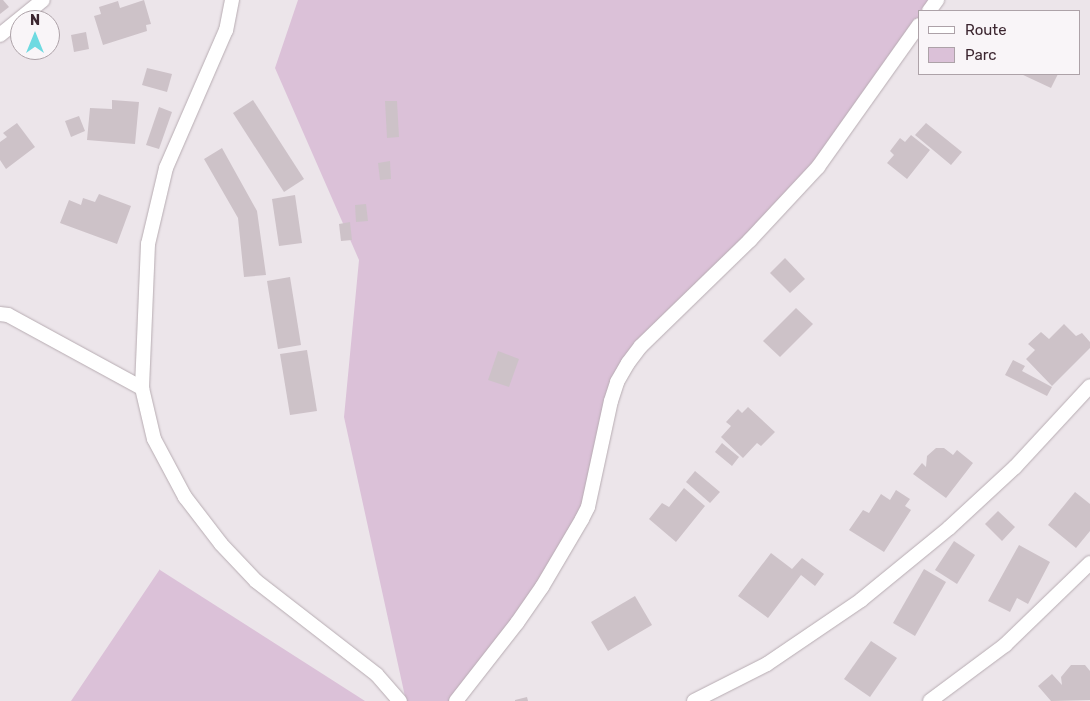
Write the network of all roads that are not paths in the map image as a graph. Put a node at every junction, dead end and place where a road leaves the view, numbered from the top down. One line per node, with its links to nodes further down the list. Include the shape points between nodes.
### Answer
1 (43, 0): 4 (street)
2 (232, 0): 7 (street, via 226,30 166,168 148,244)
3 (918, 26): 10 (street, via 818,167 628,363 611,401 588,507 582,519 518,623)
4 (0, 35)
5 (0, 314): 7 (street, via 8,315)
6 (1090, 386): 11 (street, via 1016,467 949,528 861,600 767,664)
7 (142, 388): 9 (street, via 154,439 185,497 221,544 256,581 377,675)
8 (1090, 563): 12 (street, via 1005,645)
9 (400, 701)
10 (456, 701)
11 (694, 701)
12 (930, 701)

